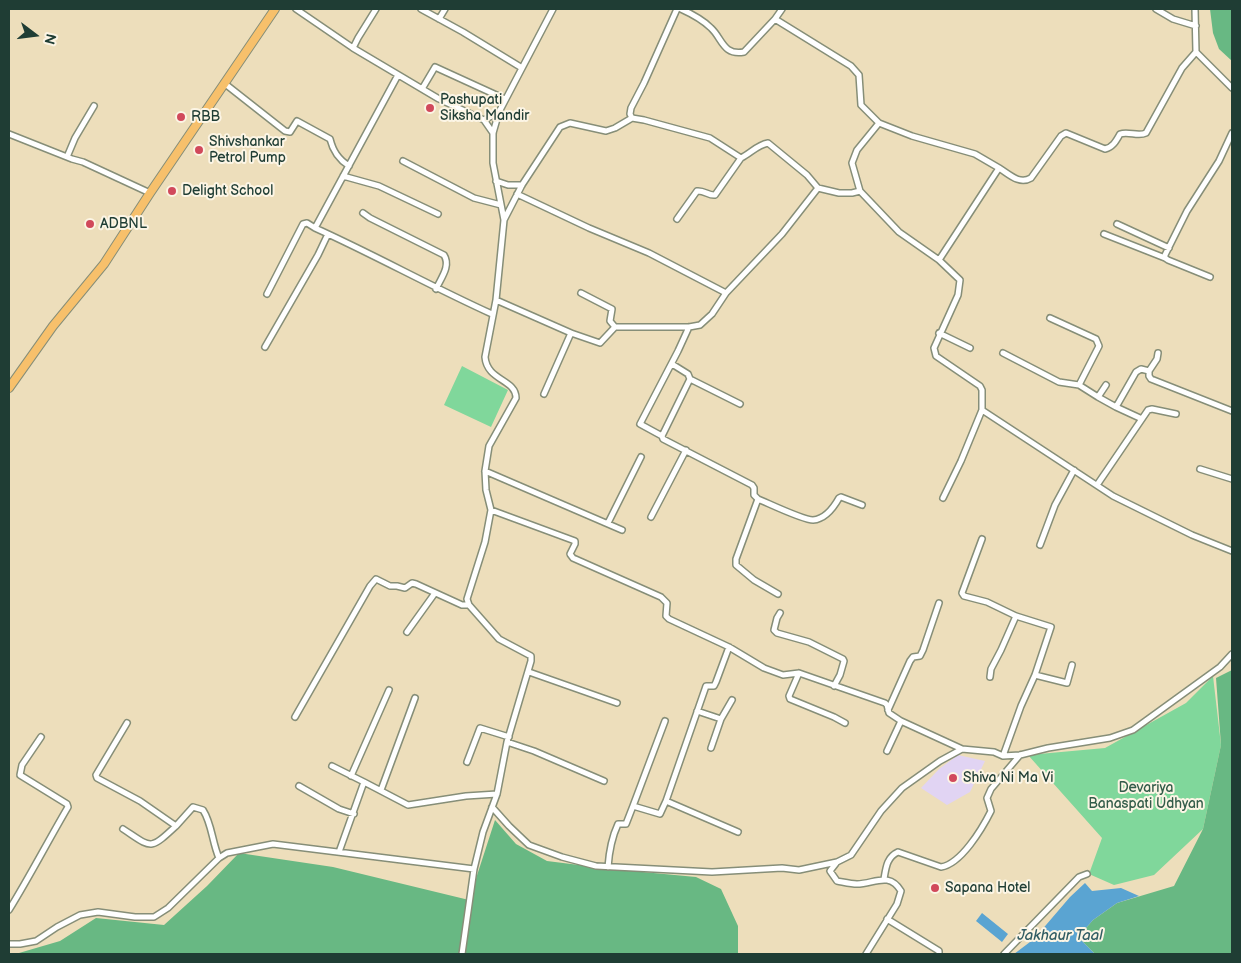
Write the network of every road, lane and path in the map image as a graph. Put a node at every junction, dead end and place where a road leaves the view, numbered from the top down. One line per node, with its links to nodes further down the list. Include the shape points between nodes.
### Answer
1 (274, 9): 18 (main road)
2 (296, 9): 14 (street)
3 (420, 9): 12 (street)
4 (445, 9): 12 (street)
5 (553, 9): 16 (street)
6 (679, 9): 11 (street, via 700,18 714,29 721,44 738,53 744,52); 24 (street, via 631,108)
7 (782, 9): 11 (street)
8 (1156, 9): 13 (street, via 1173,19)
9 (1195, 9): 13 (street)
10 (374, 10): 14 (street)
11 (775, 18): 26 (street, via 860,75 861,105)
12 (439, 19): 16 (street)
13 (1196, 26): 15 (street)
14 (354, 48): 17 (street)
15 (1196, 52): 20 (street); 34 (street, via 1182,68 1146,133 1120,134 1113,145 1105,149 1066,133 1026,181)
16 (522, 68): 21 (street)
17 (398, 75): 19 (street); 33 (street)
18 (224, 83): 33 (street, via 285,131 290,132 297,121 330,139 340,161); 40 (main road)
19 (422, 88): 21 (street, via 435,67); 25 (street)
20 (1232, 88)
21 (505, 99): 23 (street)
22 (94, 106): 30 (street)
23 (499, 112): 25 (street); 27 (street)
24 (632, 118): 31 (street, via 710,138); 37 (street, via 606,131 570,123 560,127)
25 (484, 120): 27 (street)
26 (879, 123): 34 (street, via 975,154); 39 (street, via 856,150 852,163)
27 (493, 133): 36 (street)
28 (1232, 133): 51 (street, via 1220,161)
29 (9, 134): 30 (street)
30 (67, 157): 40 (street)
31 (741, 158): 38 (street, via 768,143 807,174); 45 (street, via 715,194 697,191)
32 (403, 161): 42 (street, via 474,198)
33 (349, 166): 35 (street)
34 (999, 168): 53 (street)
35 (343, 176): 44 (street, via 380,186); 48 (street)
36 (496, 181): 37 (street); 42 (street)
37 (522, 186): 41 (street)
38 (818, 188): 39 (street, via 839,193); 57 (street, via 782,234)
39 (860, 191): 53 (street, via 899,232)
40 (150, 193): 75 (main road, via 104,264)
41 (517, 194): 46 (street); 57 (street, via 649,253)
42 (501, 205): 46 (street)
43 (363, 213): 55 (street, via 444,255 447,264)
44 (438, 214)
45 (677, 219)
46 (504, 220): 59 (street)
47 (1118, 224): 51 (street)
48 (315, 228): 49 (street); 58 (street, via 303,224)
49 (328, 234): 55 (street); 66 (street)
50 (1104, 234): 52 (street)
51 (1169, 248): 52 (street)
52 (1165, 258): 54 (street)
53 (939, 260): 65 (street, via 960,280 958,295)
54 (1210, 277)
55 (436, 289): 60 (street)
56 (581, 293): 62 (street, via 612,309 610,321)
57 (726, 293): 63 (street, via 712,314 700,325)
58 (267, 294)
59 (496, 300): 60 (street); 64 (street)
60 (492, 314): 89 (street, via 486,364 488,370 513,388 516,398 489,446)
61 (1050, 318): 73 (street, via 1098,342)
62 (615, 327): 63 (street); 64 (street, via 600,343)
63 (689, 327): 70 (street)
64 (571, 333): 76 (street)
65 (940, 333): 67 (street); 80 (street, via 934,348 936,356 980,386)
66 (266, 346)
67 (970, 348)
68 (1158, 353): 71 (street)
69 (1003, 354): 73 (street, via 1059,382)
70 (672, 364): 72 (street, via 688,374); 84 (street, via 640,424)
71 (1149, 371): 79 (street, via 1138,370); 81 (street, via 1151,379)
72 (690, 379): 78 (street); 84 (street)
73 (1078, 385): 77 (street)
74 (1106, 385): 77 (street)
75 (9, 388)
76 (544, 394)
77 (1098, 398): 79 (street)
78 (740, 404)
79 (1116, 407): 83 (street)
80 (982, 410): 88 (street); 92 (street)
81 (1232, 411)
82 (1176, 414): 83 (street, via 1152,409)
83 (1142, 419): 91 (street)
84 (662, 436): 85 (street)
85 (686, 450): 93 (street, via 752,485); 96 (street)
86 (641, 457): 97 (street)
87 (1200, 469): 90 (street)
88 (1074, 470): 91 (street); 100 (street, via 1055,505)
89 (485, 471): 95 (street); 97 (street)
90 (1232, 479)
91 (1096, 485): 101 (street, via 1132,506)
92 (943, 498)
93 (758, 500): 94 (street, via 812,520 831,511 839,498); 103 (street, via 736,565)
94 (862, 505)
95 (491, 510): 105 (street, via 485,542 467,599); 109 (street, via 575,542 570,554 573,558 661,597 667,603 666,616 670,619)
96 (651, 517)
97 (608, 523): 98 (street)
98 (622, 530)
99 (982, 539): 107 (street, via 962,593)
100 (1040, 545)
101 (1232, 551)
102 (436, 593): 105 (street); 108 (street); 123 (street, via 412,583 405,588 390,586 376,579)
103 (778, 594)
104 (940, 603): 121 (street, via 923,650 920,656 910,660)
105 (469, 605): 112 (street, via 499,639 531,656)
106 (780, 613): 116 (street, via 774,630 843,659 843,668)
107 (1016, 616): 114 (street, via 1052,628); 115 (street, via 990,669)
108 (407, 632)
109 (729, 647): 113 (street, via 764,668 783,675); 122 (street, via 714,686 706,686)
110 (1232, 654): 134 (street, via 1220,667 1133,730 1110,738)
111 (1072, 665): 114 (street, via 1067,683)
112 (529, 672): 120 (street); 130 (street)
113 (799, 673): 116 (street); 128 (street, via 790,698)
114 (1035, 676): 135 (street)
115 (990, 677)
116 (834, 686): 121 (street, via 887,705)
117 (389, 690): 138 (street)
118 (415, 698): 142 (street)
119 (732, 700): 124 (street)
120 (616, 703)
121 (888, 710): 126 (street)
122 (697, 711): 124 (street); 144 (street)
123 (295, 717)
124 (721, 719): 131 (street)
125 (665, 721): 145 (street)
126 (902, 721): 132 (street); 133 (street)
127 (127, 723): 148 (street, via 97,778 140,801)
128 (845, 723)
129 (41, 737): 158 (street, via 22,765 20,775 68,806)
130 (508, 740): 136 (street, via 480,728); 139 (street); 143 (street)
131 (711, 748)
132 (962, 749): 135 (street); 153 (street, via 940,760 902,788 851,855)
133 (887, 751)
134 (1020, 755): 135 (street); 157 (street, via 992,789 987,798 991,811 957,859 941,867 898,852 888,861)
135 (1003, 756)
136 (467, 762)
137 (332, 766): 138 (street)
138 (351, 776): 140 (street)
139 (604, 781)
140 (364, 782): 142 (street); 147 (street)
141 (299, 786): 147 (street)
142 (381, 790): 143 (street, via 408,805)
143 (497, 794): 146 (street)
144 (666, 801): 145 (street, via 660,814); 150 (street)
145 (633, 806): 154 (street, via 626,824 618,824)
146 (492, 807): 154 (street, via 529,845 562,857); 155 (street)
147 (354, 814): 151 (street)
148 (176, 826): 149 (street, via 152,845); 152 (street, via 194,807 203,810)
149 (123, 829)
150 (738, 832)
151 (339, 852): 152 (street, via 272,844 227,853); 155 (street)
152 (219, 858): 160 (street, via 168,908 154,917 98,912 80,916 36,940)
153 (837, 862): 154 (street, via 799,870 712,872); 157 (street, via 830,871 837,880 857,884)
154 (608, 867)
155 (474, 869): 161 (street)
156 (1087, 874): 164 (street, via 1079,877)
157 (884, 879): 159 (street, via 901,891)
158 (9, 910)
159 (888, 919): 162 (street); 163 (street)
160 (9, 944)
161 (462, 954)
162 (866, 954)
163 (940, 954)
164 (1004, 954)

